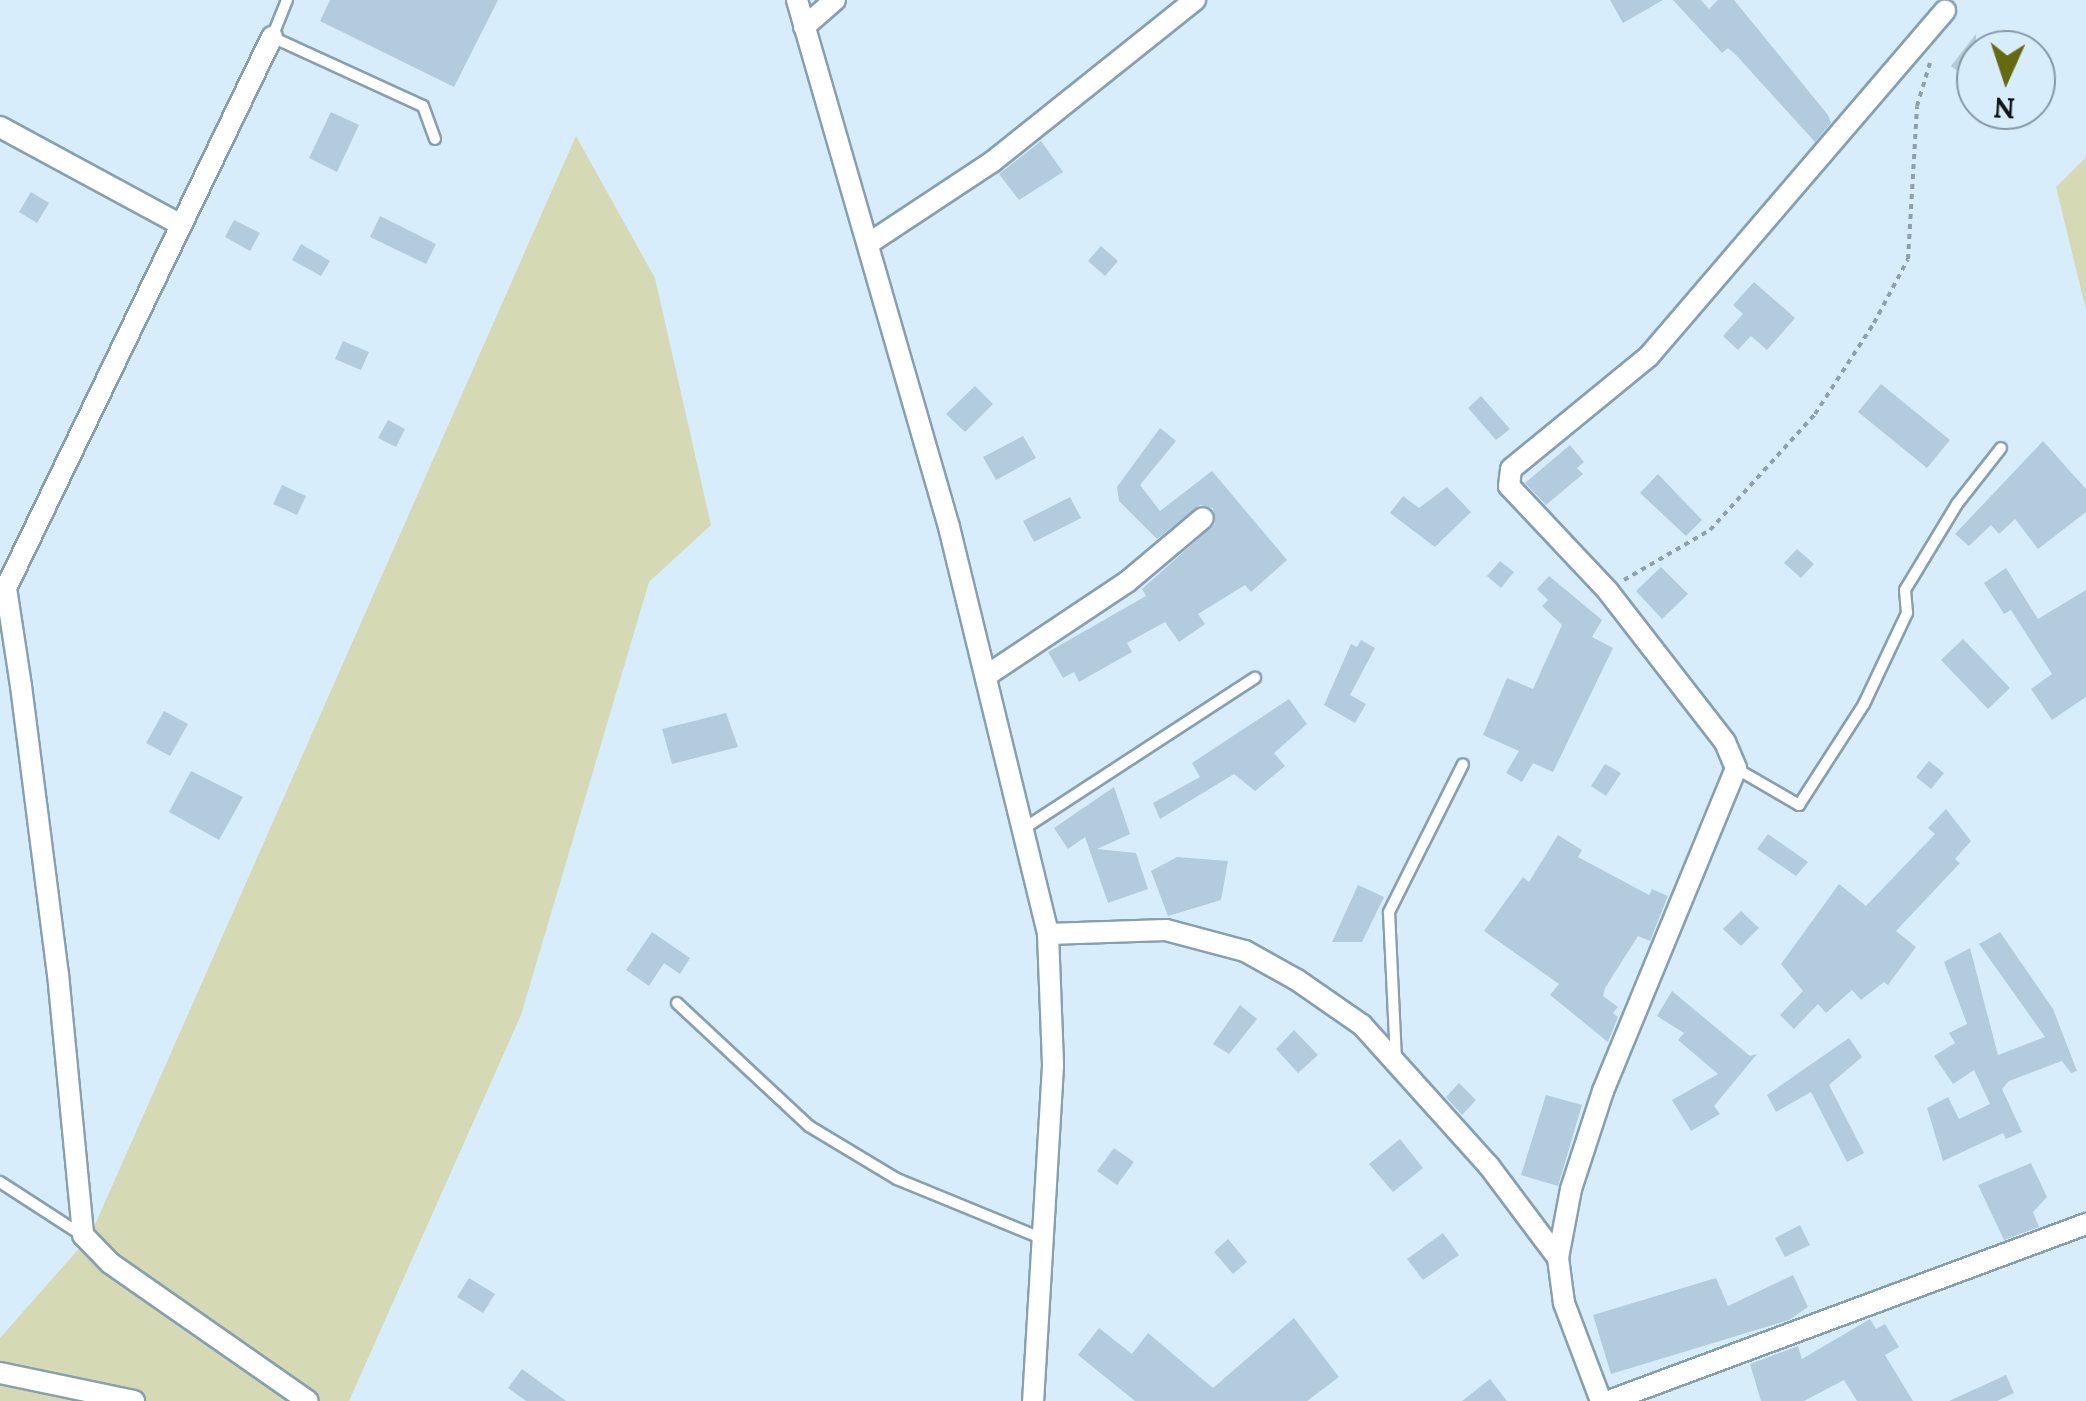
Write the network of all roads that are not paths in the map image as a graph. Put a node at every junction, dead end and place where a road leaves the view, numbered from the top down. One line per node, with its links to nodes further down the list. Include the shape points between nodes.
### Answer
1 (286, 0): 7 (lane)
2 (797, 0): 6 (street)
3 (835, 0): 6 (street)
4 (1195, 0): 11 (street, via 992,162)
5 (1945, 11): 18 (street, via 1650,356 1511,469 1508,486 1608,591 1725,742)
6 (804, 28): 11 (street)
7 (272, 37): 9 (lane, via 339,62 423,106); 10 (street)
8 (0, 126): 10 (street)
9 (435, 139)
10 (181, 226): 14 (street)
11 (871, 242): 15 (street)
12 (2001, 448): 18 (lane, via 1906,590 1908,613 1864,704 1799,805)
13 (1203, 518): 15 (street, via 1126,582)
14 (3, 587): 25 (street, via 58,974)
15 (986, 676): 19 (street)
16 (1255, 678): 19 (lane)
17 (1463, 764): 22 (lane, via 1389,912)
18 (1736, 768): 27 (street, via 1604,1091 1571,1188)
19 (1024, 829): 20 (street)
20 (1048, 934): 22 (street, via 1166,930 1245,951 1362,1025); 26 (street, via 1053,1066)
21 (677, 1003): 26 (lane, via 809,1126 897,1178)
22 (1396, 1061): 27 (street, via 1489,1166)
23 (0, 1182): 25 (lane)
24 (2086, 1224): 33 (street)
25 (83, 1235): 30 (street, via 110,1263)
26 (1044, 1240): 31 (street)
27 (1558, 1258): 32 (street, via 1564,1304)
28 (0, 1373): 29 (street)
29 (134, 1401)
30 (308, 1401)
31 (1034, 1401)
32 (1601, 1401)
33 (1609, 1401)

